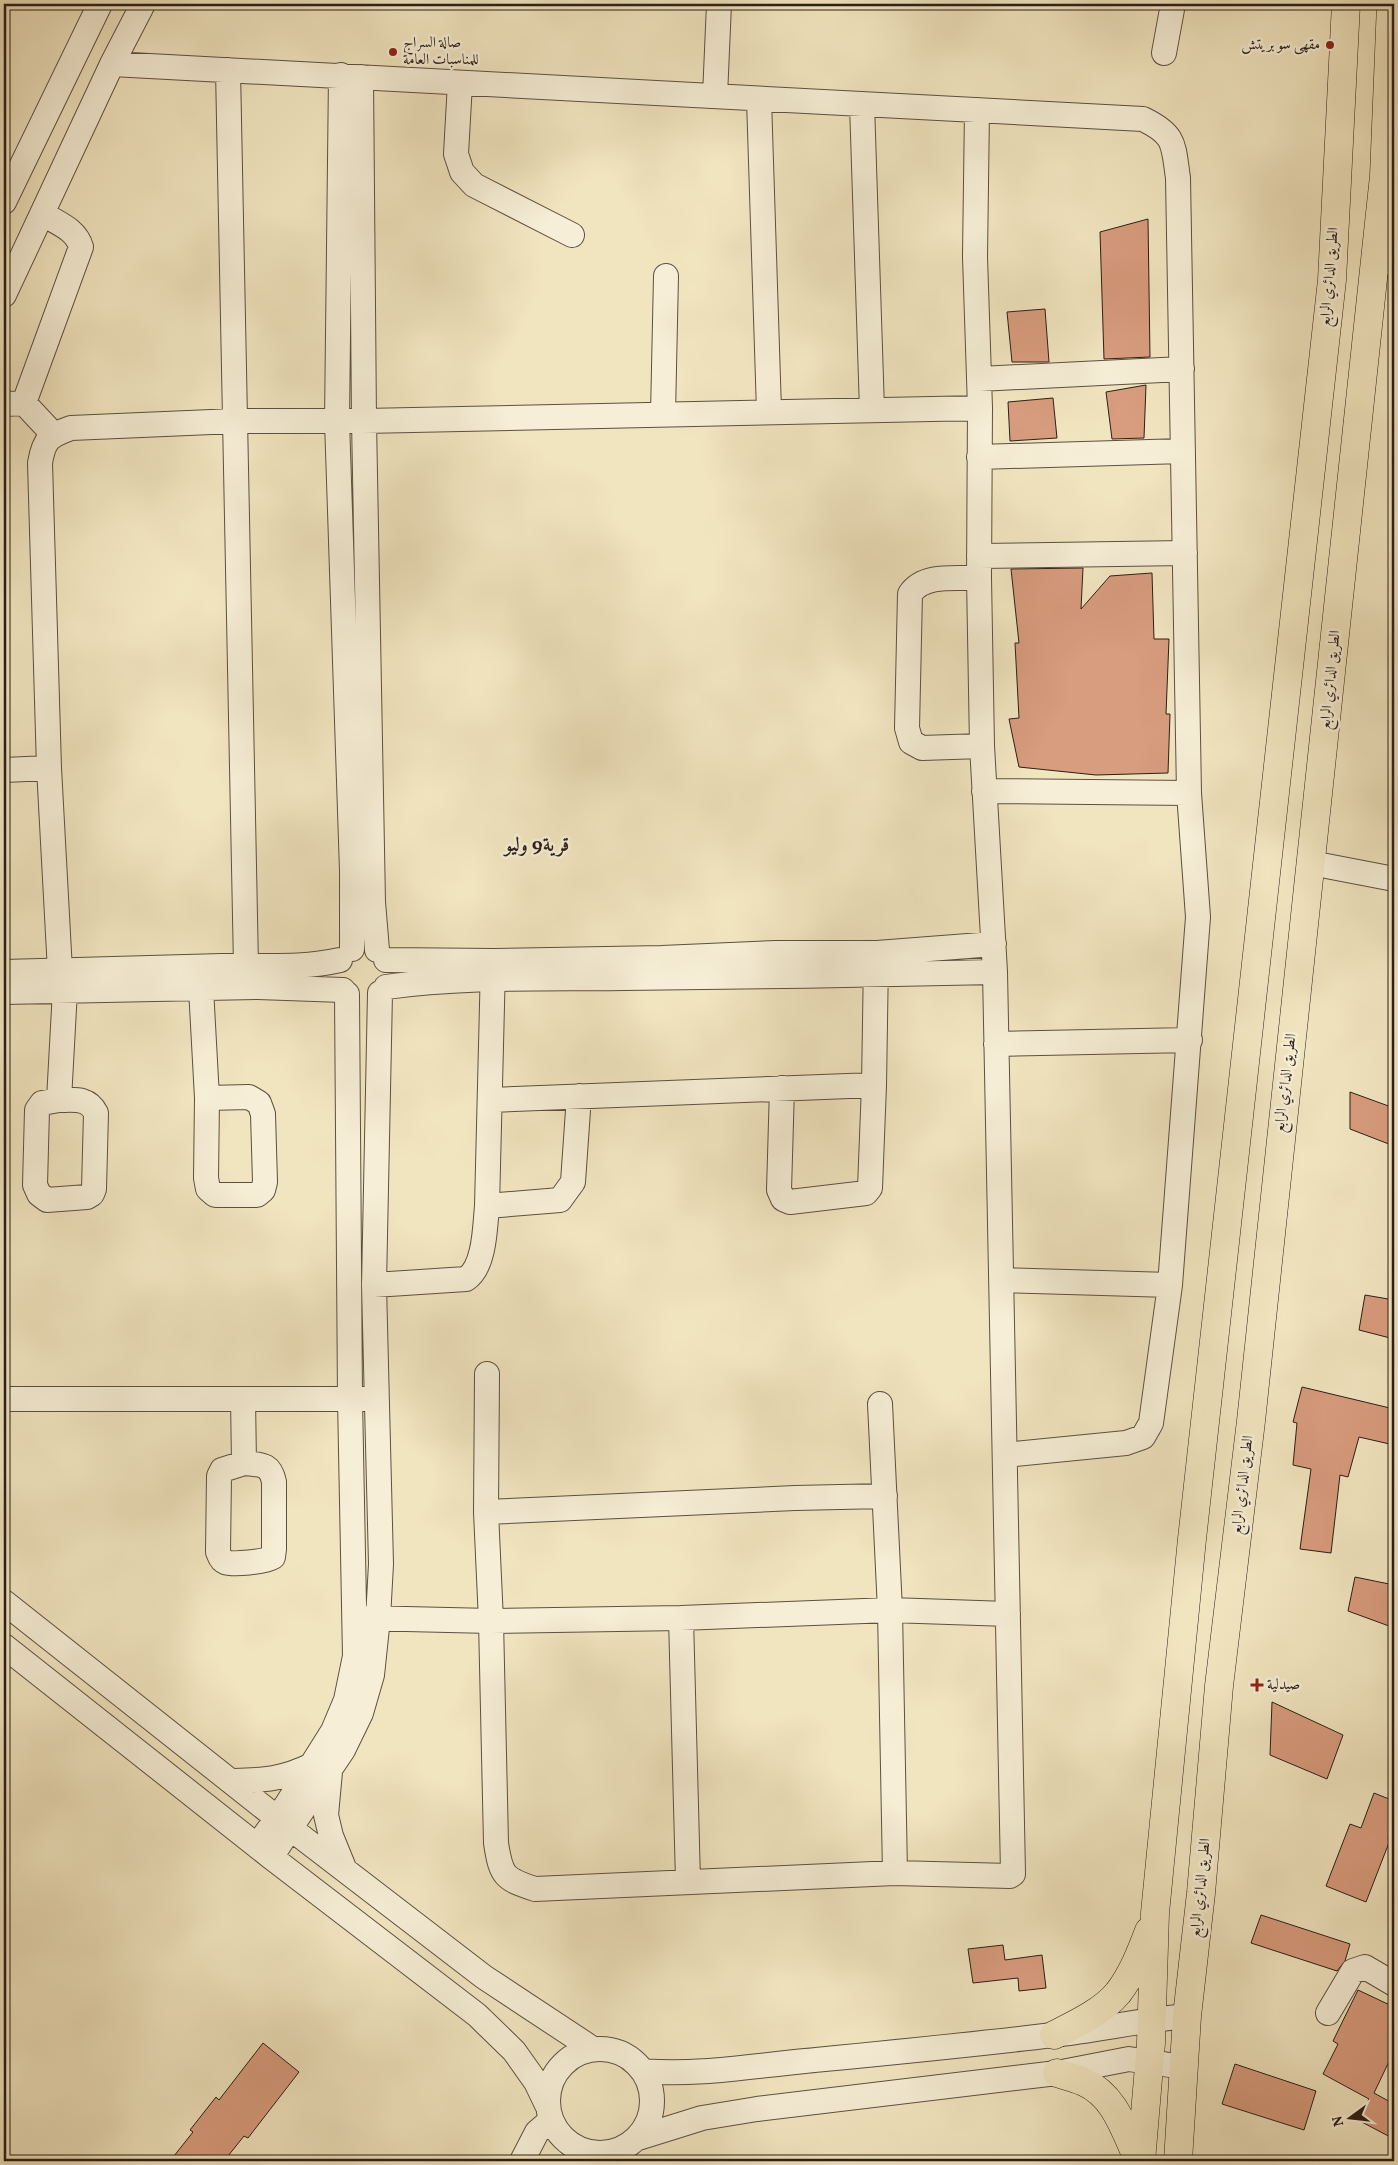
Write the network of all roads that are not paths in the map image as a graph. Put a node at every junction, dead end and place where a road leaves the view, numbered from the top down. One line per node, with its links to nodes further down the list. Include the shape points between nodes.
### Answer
1 (100, 4): 17 (street)
2 (143, 4): 8 (street)
3 (719, 4): 12 (street)
4 (1172, 4): 7 (street)
5 (1346, 4): 94 (main road, الطريق الدائري الرابع, via 1332,280 1192,1540)
6 (1391, 4): 16 (main road, الطريق الدائري الرابع)
7 (1164, 53)
8 (112, 64): 9 (street); 18 (street)
9 (228, 70): 10 (street); 30 (street)
10 (351, 76): 11 (street); 31 (street); 32 (street)
11 (460, 83): 12 (street); 19 (street, via 456,154 462,172 474,185)
12 (715, 96): 13 (street)
13 (759, 98): 14 (street); 28 (street)
14 (862, 104): 15 (street); 27 (street)
15 (977, 110): 23 (street, via 1143,119 1170,137 1178,178); 24 (street, via 975,257)
16 (1389, 176): 20 (main road, الطريق الدائري الرابع)
17 (4, 202)
18 (42, 214): 22 (street); 25 (street, via 72,232 81,247)
19 (572, 235)
20 (1385, 262): 43 (main road, الطريق الدائري الرابع)
21 (666, 276): 29 (street)
22 (4, 295)
23 (1182, 369): 24 (street); 34 (street)
24 (979, 379): 26 (street)
25 (14, 404): 33 (street)
26 (980, 408): 27 (street); 35 (street)
27 (872, 410): 28 (street)
28 (769, 412): 29 (street)
29 (663, 414): 32 (street)
30 (236, 421): 31 (street); 33 (street, via 71,428); 49 (street)
31 (337, 421): 32 (street); 46 (street, via 352,861)
32 (364, 421): 47 (street, via 372,902)
33 (53, 434): 39 (street, via 43,446 40,463)
34 (1183, 451): 35 (street); 36 (street)
35 (980, 457): 37 (street)
36 (1185, 553): 37 (street); 42 (street)
37 (979, 567): 38 (street); 38 (street, via 926,580 916,585 910,594 908,728 912,742 922,748)
38 (982, 746): 41 (street)
39 (49, 768): 40 (street); 53 (street)
40 (4, 770)
41 (984, 791): 42 (street); 45 (street)
42 (1189, 793): 58 (street, via 1198,918)
43 (1311, 863): 44 (street); 97 (main road, الطريق الدائري الرابع, via 1219,1686)
44 (1394, 879)
45 (994, 944): 48 (street); 52 (street)
46 (346, 955): 47 (street, via 364,946); 49 (street, via 320,965); 57 (street, via 338,970 338,981)
47 (382, 955): 50 (street); 55 (street, via 390,973)
48 (876, 964): 50 (street, via 776,953); 52 (street); 60 (street)
49 (246, 966): 53 (street)
50 (493, 970): 55 (street); 65 (street)
51 (4, 972): 53 (street)
52 (995, 972): 59 (street)
53 (62, 980): 54 (street); 56 (street); 64 (street)
54 (201, 988): 57 (street, via 258,987); 63 (street)
55 (383, 990): 57 (street, via 368,999 354,998); 68 (street)
56 (4, 992)
57 (345, 992): 73 (street)
58 (1190, 1040): 59 (street); 69 (street)
59 (996, 1044): 67 (street)
60 (874, 1085): 61 (street); 61 (street, via 870,1188 866,1193 790,1202 783,1199 779,1190)
61 (782, 1088): 62 (street)
62 (580, 1096): 65 (street); 66 (street, via 573,1182 560,1200)
63 (207, 1098)
64 (59, 1100)
65 (490, 1100): 66 (street)
66 (487, 1206): 68 (street, via 480,1261 471,1276 466,1279)
67 (1002, 1280): 69 (street); 76 (street)
68 (374, 1284): 74 (street)
69 (1170, 1285): 76 (street, via 1151,1423 1143,1437 1126,1443)
70 (487, 1374): 79 (street)
71 (4, 1399): 72 (street)
72 (243, 1399): 73 (street); 77 (street)
73 (350, 1399): 74 (street); 83 (street)
74 (376, 1399): 83 (street, via 381,1564)
75 (880, 1404): 78 (street)
76 (1005, 1455): 82 (street)
77 (244, 1463)
78 (885, 1496): 79 (street); 81 (street)
79 (486, 1512): 85 (street)
80 (4, 1602): 88 (street)
81 (890, 1610): 82 (street); 84 (street); 92 (street)
82 (1008, 1614): 92 (street, via 1013,1874)
83 (367, 1618): 85 (street); 87 (street, via 372,1675 361,1713 343,1750)
84 (681, 1618): 85 (street); 93 (street)
85 (491, 1621): 93 (street, via 496,1843 499,1864 509,1880 535,1888)
86 (4, 1646): 90 (street)
87 (321, 1768): 88 (street, via 276,1779); 89 (street); 91 (street, via 326,1815)
88 (230, 1781): 89 (street)
89 (284, 1823): 90 (street); 91 (street)
90 (264, 1852): 105 (street, via 477,2015 514,2051 536,2082)
91 (345, 1869): 100 (street, via 484,1977)
92 (895, 1873): 93 (street)
93 (688, 1881)
94 (1156, 1913): 98 (main road, الطريق الدائري الرابع); 99 (main road, via 1133,1968 1118,1993 1087,2018)
95 (1394, 1984): 96 (street, via 1365,1967 1353,1971)
96 (1328, 2013)
97 (1187, 2016): 98 (street); 102 (main road, الطريق الدائري الرابع)
98 (1151, 2019): 99 (street); 101 (main road, الطريق الدائري الرابع)
99 (1054, 2035): 103 (street, via 752,2066 666,2073)
100 (593, 2049): 103 (street, via 621,2053); 105 (street, via 564,2062 554,2075 549,2089)
101 (1149, 2060): 102 (street); 104 (street, via 1129,2059); 109 (main road, الطريق الدائري الرابع)
102 (1184, 2067): 110 (main road, الطريق الدائري الرابع)
103 (643, 2070): 106 (street, via 651,2087 653,2105 648,2123)
104 (1057, 2073): 106 (street, via 757,2109 702,2118); 109 (main road, via 1085,2082 1101,2093 1117,2112)
105 (549, 2112): 107 (street, via 558,2134); 108 (street)
106 (638, 2138): 107 (street, via 620,2150)
107 (590, 2158)
108 (522, 2161)
109 (1140, 2161)
110 (1178, 2161)

